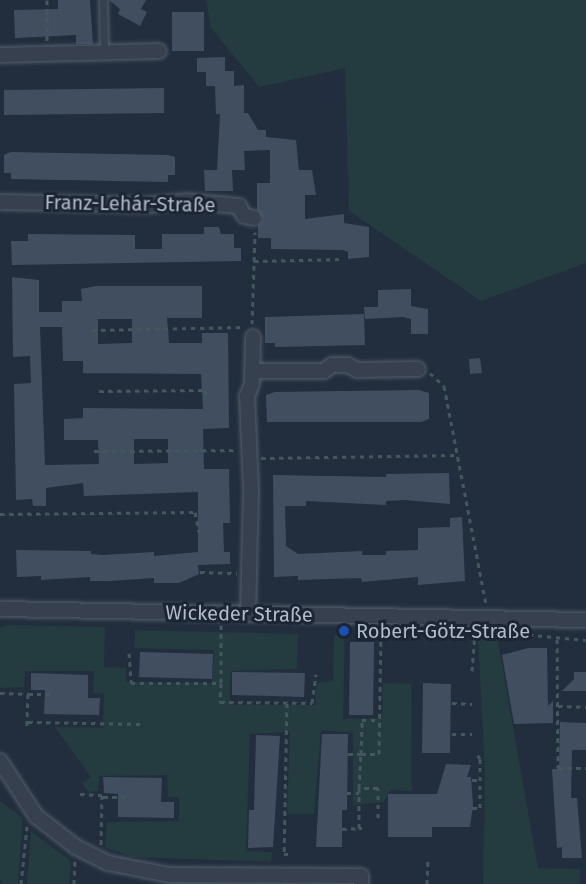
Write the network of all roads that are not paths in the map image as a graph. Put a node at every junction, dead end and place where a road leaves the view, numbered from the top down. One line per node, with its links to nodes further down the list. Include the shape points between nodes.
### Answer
1 (103, 0): 3 (lane)
2 (159, 51): 3 (street)
3 (104, 53): 4 (street)
4 (0, 55)
5 (0, 202): 6 (street, Franz-Lehár-Straße, via 149,205 186,201 239,206 244,216)
6 (254, 218)
7 (252, 337): 9 (street)
8 (418, 369): 9 (street, via 357,370 348,365 332,365 324,371)
9 (252, 371): 11 (street, via 247,396)
10 (0, 609): 11 (street, Wickeder Straße)
11 (248, 614): 12 (street, Wickeder Straße)
12 (586, 620)
13 (0, 761): 14 (street)
14 (3, 777): 15 (street, via 36,816 83,851 141,872 361,876)
15 (361, 884)

